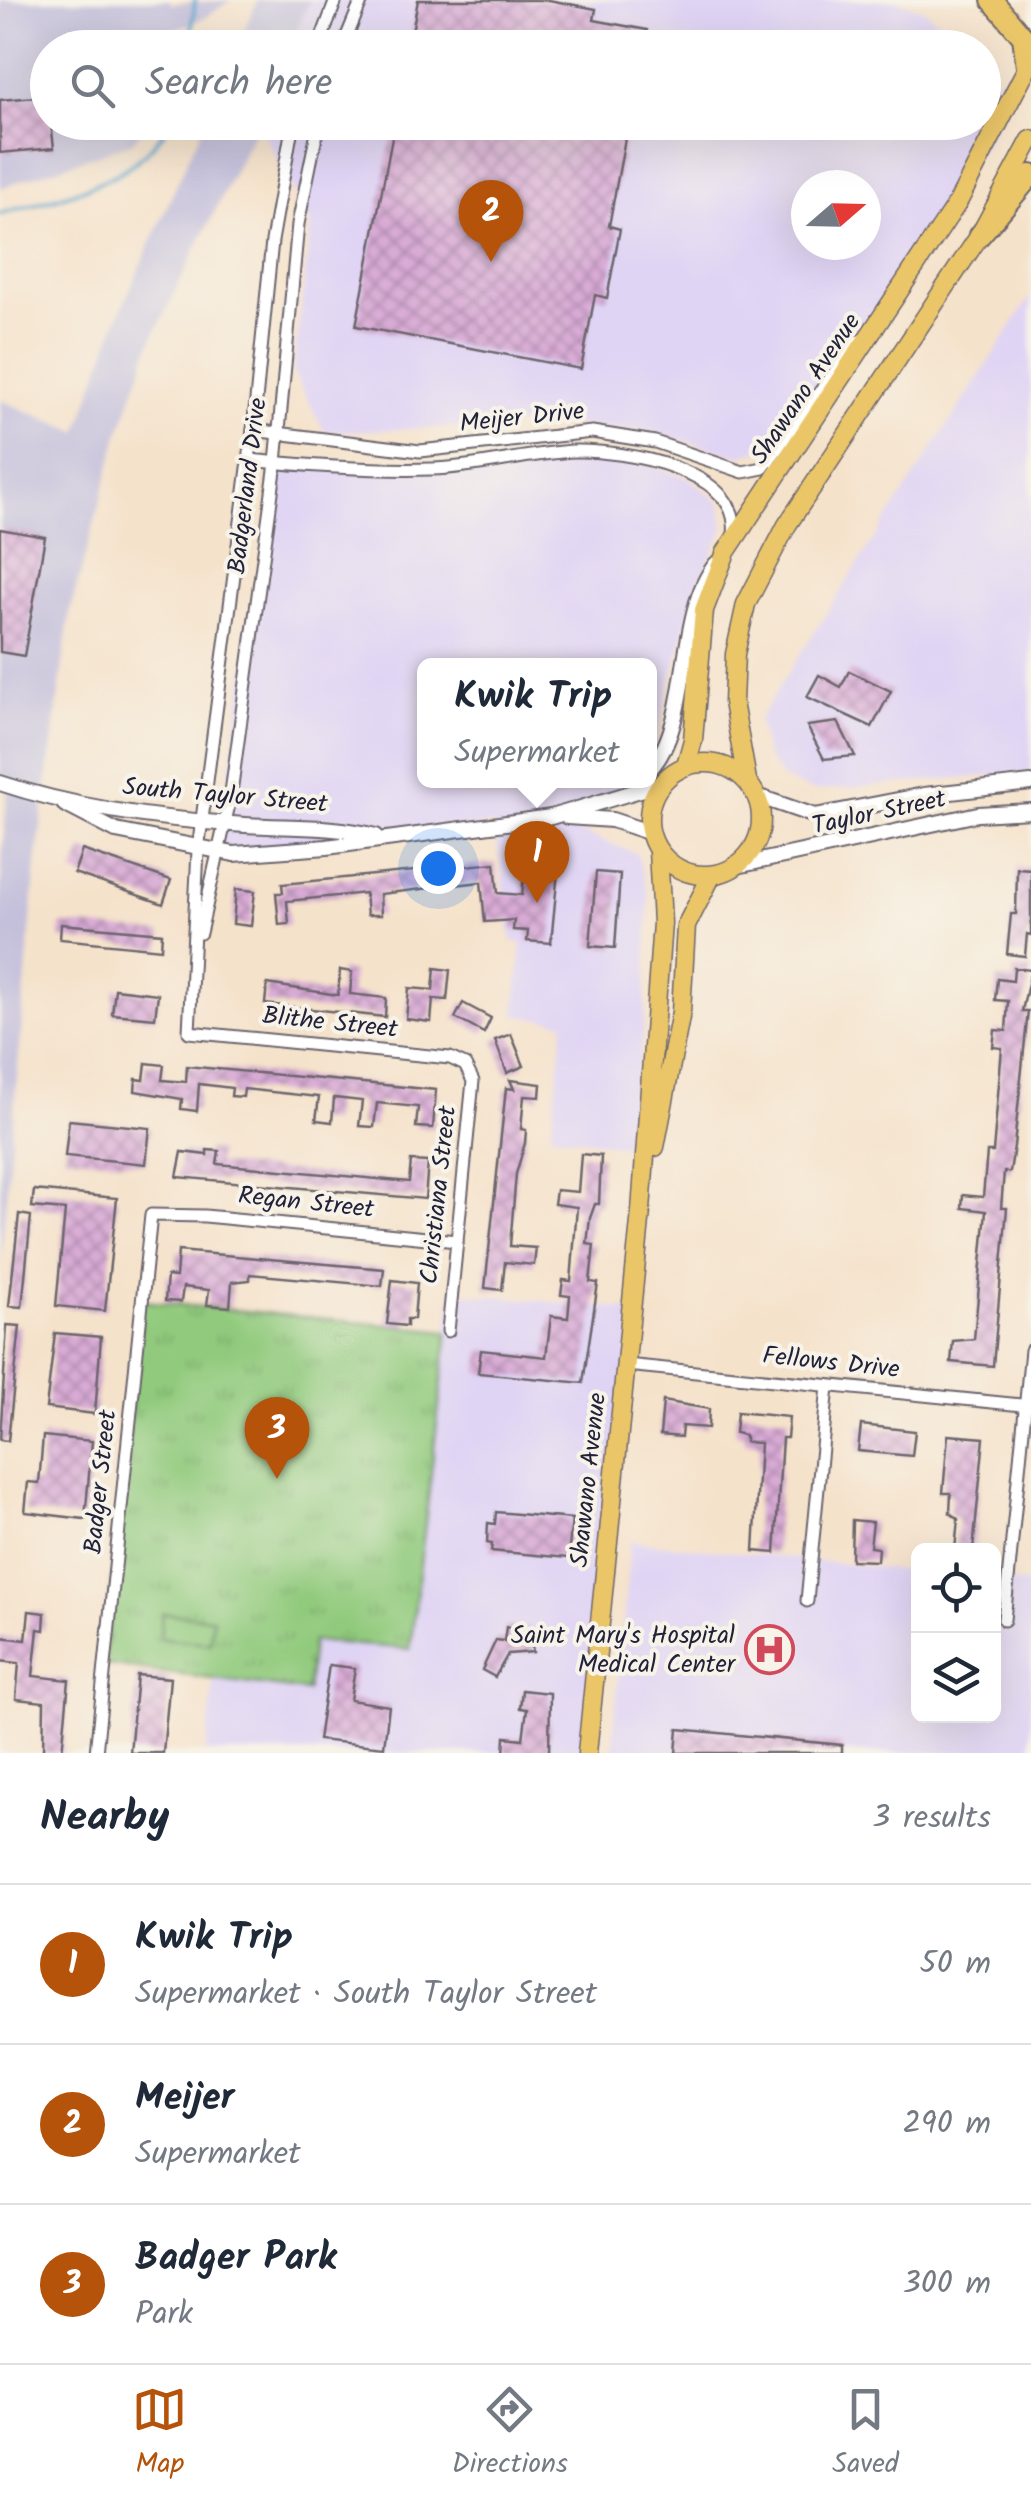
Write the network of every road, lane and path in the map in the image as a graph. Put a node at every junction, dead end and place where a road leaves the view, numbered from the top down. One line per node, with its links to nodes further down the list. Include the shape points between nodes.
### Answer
1 (336, 0): 4 (street)
2 (362, 0): 5 (street)
3 (992, 0): 6 (highway, via 1023,37)
4 (325, 30)
5 (350, 30)
6 (1029, 64): 7 (main road, Shawano Avenue)
7 (1001, 118)
8 (290, 140): 15 (street, Badgerland Drive, via 272,241)
9 (315, 140): 16 (street, Badgerland Drive, via 300,212)
10 (990, 140): 14 (main road, Shawano Avenue)
11 (1031, 140): 13 (main road)
12 (1031, 175): 13 (highway)
13 (980, 235): 28 (main road, via 788,525 746,604 733,702)
14 (892, 306): 16 (street, Meijer Drive, via 754,471 656,442 592,432 420,451); 19 (main road, Shawano Avenue)
15 (254, 430): 16 (street, Meijer Drive); 17 (street, Badgerland Drive)
16 (279, 432): 18 (street, Badgerland Drive)
17 (249, 460): 18 (street, Meijer Drive); 33 (street, Badgerland Drive)
18 (276, 463): 19 (street, Meijer Drive, via 450,469 564,452 611,453 710,484 732,513); 34 (street, Badgerland Drive)
19 (728, 548): 20 (main road, Shawano Avenue, via 704,610); 21 (street, via 702,588)
20 (686, 765): 22 (main road); 28 (main road, via 718,763)
21 (657, 769)
22 (657, 776)
23 (0, 783): 29 (street, South Taylor Street)
24 (1031, 783): 28 (street, Taylor Street, via 816,816)
25 (620, 788): 30 (street)
26 (630, 788): 30 (street, South Taylor Street)
27 (653, 788): 36 (main road, via 648,816)
28 (752, 788): 39 (main road, via 760,835)
29 (64, 804): 33 (street, South Taylor Street); 37 (street, South Taylor Street, via 106,827)
30 (588, 806): 32 (street, South Taylor Street)
31 (1031, 811): 39 (street, Taylor Street, via 978,814)
32 (551, 817): 35 (street, South Taylor Street); 36 (street, South Taylor Street, via 612,820)
33 (203, 820): 34 (street, South Taylor Street); 37 (street, Badgerland Drive)
34 (225, 822): 35 (street, South Taylor Street); 38 (street, Badgerland Drive)
35 (382, 837): 38 (street, South Taylor Street, via 326,848)
36 (654, 842): 40 (main road, via 682,870); 43 (main road, Shawano Avenue, via 662,923)
37 (198, 850): 38 (street, South Taylor Street); 41 (street)
38 (217, 854): 41 (street)
39 (737, 866): 40 (main road)
40 (712, 875): 43 (main road, Shawano Avenue, via 686,926 681,1012)
41 (195, 954): 42 (street, Blithe Street, via 188,1032 450,1058)
42 (464, 1065): 45 (street, Christiana Street, via 473,1081)
43 (641, 1211): 48 (main road, Shawano Avenue)
44 (151, 1215): 45 (street, Regan Street); 53 (street, Badger Street)
45 (457, 1241): 46 (street, Christiana Street)
46 (448, 1331)
47 (1031, 1350): 50 (street)
48 (626, 1366): 49 (street, Fellows Drive); 54 (main road, Shawano Avenue)
49 (828, 1386): 50 (street, Fellows Drive); 51 (street)
50 (1028, 1406): 52 (street)
51 (807, 1601)
52 (1004, 1620)
53 (96, 1753)
54 (586, 1753)

